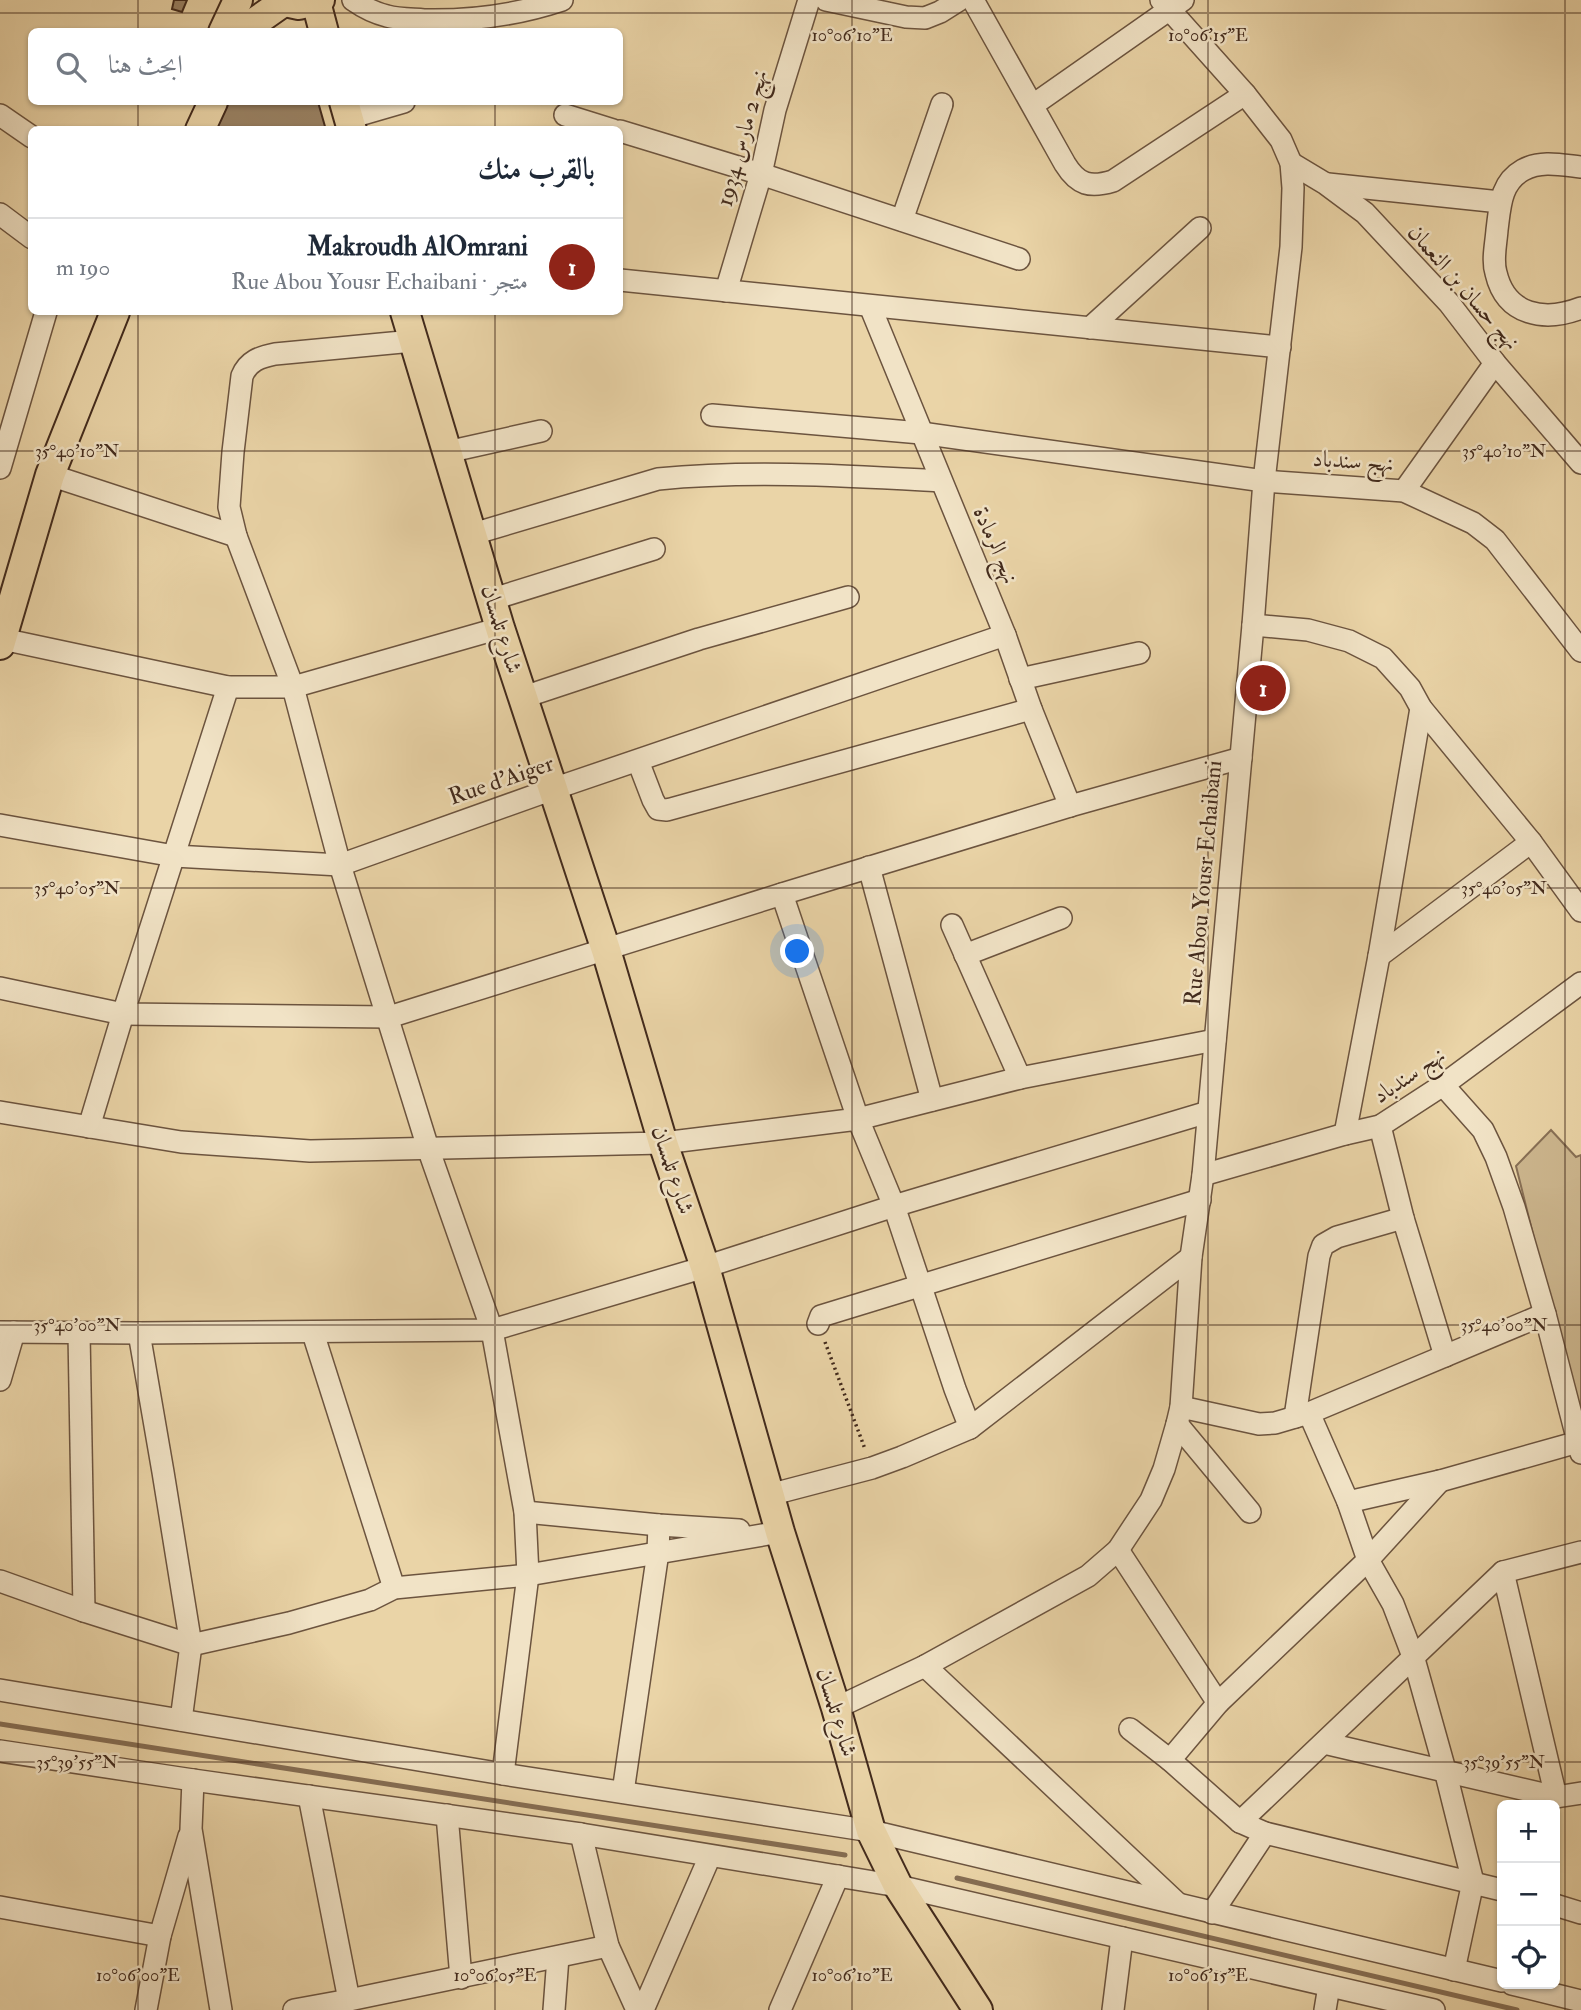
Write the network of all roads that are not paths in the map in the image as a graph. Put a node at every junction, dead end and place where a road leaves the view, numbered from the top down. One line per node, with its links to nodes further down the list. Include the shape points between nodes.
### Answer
1 (238, 0): 11 (main road)
2 (353, 0): 3 (street, via 387,16 456,21)
3 (562, 0)
4 (809, 0): 30 (street, نهج 2 مارس 1934, via 775,110)
5 (826, 0): 6 (street, via 925,18)
6 (959, 0)
7 (973, 0): 16 (street)
8 (279, 1): 9 (main road, via 299,5); 12 (main road)
9 (318, 1): 13 (main road)
10 (1171, 3): 14 (street); 16 (street)
11 (225, 28)
12 (250, 28)
13 (323, 28)
14 (1245, 94): 16 (street, via 1102,184 1072,176); 28 (street, via 1281,140)
15 (942, 104): 34 (street)
16 (1033, 104)
17 (192, 105): 23 (main road)
18 (212, 105): 24 (main road)
19 (392, 105): 22 (street)
20 (0, 115): 27 (street)
21 (565, 115): 25 (street)
22 (349, 116)
23 (182, 126)
24 (202, 126)
25 (600, 126)
26 (623, 132): 30 (street)
27 (28, 133)
28 (1291, 163): 31 (street, نهج حسان بن النعمان); 48 (street, via 1291,247)
29 (1581, 167): 32 (street, via 1539,164 1526,168 1505,187)
30 (761, 174): 34 (street); 39 (street, نهج 2 مارس 1934)
31 (1326, 184): 32 (street); 49 (street, نهج حسان بن النعمان, via 1365,213 1448,303)
32 (1500, 202): 41 (street, via 1495,272 1502,289 1528,312 1564,315)
33 (0, 214): 36 (street)
34 (902, 220): 37 (street)
35 (1200, 228): 46 (street)
36 (28, 234)
37 (1019, 259)
38 (623, 280): 39 (street)
39 (726, 290): 40 (street)
40 (870, 306): 46 (street); 52 (street, نهج الرمادة)
41 (1581, 308)
42 (45, 315): 55 (street)
43 (97, 315): 63 (main road, via 35,467)
44 (114, 315): 56 (main road)
45 (406, 315): 47 (main road, شارع تلمسان)
46 (1090, 328): 48 (street)
47 (412, 341): 53 (main road, شارع تلمسان); 61 (street, via 275,354 260,357 245,368 229,507)
48 (1280, 347): 58 (street, Rue Abou Yousr Echaibani)
49 (1495, 363): 54 (street, نهج حسان بن النعمان); 59 (street)
50 (712, 415): 52 (street, نهج سندباد)
51 (541, 431): 53 (street)
52 (921, 433): 57 (street, نهج الرمادة); 58 (street, نهج سندباد)
53 (447, 452): 60 (main road, شارع تلمسان)
54 (1581, 463)
55 (0, 468)
56 (50, 475): 61 (street); 69 (main road)
57 (941, 481): 60 (street, via 816,474 658,479); 68 (street, نهج الرمادة)
58 (1264, 481): 59 (street, نهج سندباد); 66 (street, Rue Abou Yousr Echaibani)
59 (1404, 491): 70 (street, نهج سندباد, via 1473,523 1494,540)
60 (473, 534): 65 (main road, شارع تلمسان)
61 (236, 536): 74 (street)
62 (654, 549): 65 (street)
63 (0, 580)
64 (848, 597): 75 (street, via 699,639)
65 (493, 599): 67 (main road, شارع تلمسان)
66 (1253, 625): 76 (street, via 1308,630 1349,641 1382,658); 78 (street, Rue Abou Yousr Echaibani)
67 (500, 628): 74 (street); 75 (main road, شارع تلمسان)
68 (1005, 635): 72 (street, نهج الرمادة); 79 (street, Rue d'Aiger)
69 (1, 642): 73 (street)
70 (1581, 651)
71 (1139, 653): 72 (street)
72 (1020, 678): 77 (street, نهج الرمادة)
73 (228, 687): 74 (street); 84 (street)
74 (293, 687): 85 (street)
75 (524, 697): 80 (main road, شارع تلمسان)
76 (1421, 708): 83 (street); 93 (street)
77 (1031, 709): 79 (street, via 667,810 658,809); 81 (street, نهج الرمادة)
78 (1241, 758): 81 (street); 98 (street, Rue Abou Yousr Echaibani)
79 (638, 761): 80 (street, Rue d'Aiger)
80 (553, 789): 85 (street, Rue d'Aiger); 91 (main road, شارع تلمسان)
81 (1070, 806): 86 (street)
82 (0, 825): 84 (street, Rue d'Aiger)
83 (1531, 842): 88 (street); 93 (street)
84 (174, 856): 85 (street, Rue d'Aiger); 96 (street)
85 (340, 865): 97 (street)
86 (869, 867): 87 (street); 101 (street)
87 (782, 894): 91 (street); 104 (street)
88 (1581, 911)
89 (1061, 918): 92 (street)
90 (952, 925): 92 (street)
91 (606, 950): 97 (street); 108 (main road, شارع تلمسان)
92 (965, 955): 99 (street)
93 (1379, 956): 107 (street)
94 (1581, 983): 100 (street, نهج سندباد)
95 (0, 988): 96 (street)
96 (123, 1014): 97 (street); 106 (street)
97 (389, 1017): 109 (street)
98 (1215, 1040): 99 (street); 103 (street, Rue Abou Yousr Echaibani)
99 (1020, 1078): 101 (street)
100 (1443, 1085): 105 (street, نهج سندباد); 117 (street, via 1483,1130 1496,1157)
101 (932, 1100): 104 (street)
102 (0, 1112): 106 (street)
103 (1208, 1112): 110 (street, Rue Abou Yousr Echaibani); 112 (street)
104 (858, 1119): 108 (street); 112 (street)
105 (1380, 1126): 107 (street, نهج سندباد); 113 (street)
106 (89, 1127): 109 (street, via 181,1142 310,1151)
107 (1345, 1134): 110 (street, نهج سندباد)
108 (663, 1143): 109 (street); 115 (main road, شارع تلمسان)
109 (428, 1148): 119 (street)
110 (1203, 1175): 111 (street, Rue Abou Yousr Echaibani)
111 (1200, 1200): 114 (street, Rue Abou Yousr Echaibani); 116 (street)
112 (894, 1206): 115 (street); 116 (street)
113 (1403, 1218): 124 (street); 126 (street, via 1323,1245)
114 (1191, 1257): 127 (street, Rue Abou Yousr Echaibani); 128 (street)
115 (705, 1267): 119 (street); 131 (main road, شارع تلمسان)
116 (919, 1285): 118 (street, via 821,1317); 128 (street)
117 (1545, 1314): 124 (street); 129 (street)
118 (818, 1324)
119 (492, 1330): 122 (street); 133 (street)
120 (7, 1332): 121 (street); 125 (street)
121 (79, 1333): 123 (street); 145 (street)
122 (313, 1333): 123 (street); 144 (street)
123 (138, 1334): 146 (street)
124 (1446, 1356): 126 (street)
125 (0, 1380)
126 (1302, 1415): 127 (street, via 1259,1424); 132 (street)
127 (1179, 1416): 134 (street); 137 (street, Rue Abou Yousr Echaibani, via 1151,1500)
128 (970, 1428): 131 (street, via 872,1468)
129 (1580, 1448): 130 (street)
130 (1440, 1481): 132 (street); 140 (street)
131 (769, 1495): 136 (main road, شارع تلمسان)
132 (1348, 1502): 140 (street)
133 (525, 1512): 135 (street); 142 (street)
134 (1250, 1512)
135 (659, 1525): 136 (street); 138 (street)
136 (779, 1532): 138 (street); 151 (main road, شارع تلمسان)
137 (1118, 1550): 148 (street, Rue Abou Yousr Echaibani, via 1088,1576); 150 (street)
138 (658, 1552): 142 (street); 160 (street)
139 (1581, 1552): 141 (street)
140 (1368, 1560): 147 (street, via 1393,1604); 150 (street)
141 (1503, 1572): 147 (street); 163 (street)
142 (528, 1575): 144 (street); 158 (street)
143 (0, 1581): 145 (street)
144 (394, 1588): 146 (street, via 370,1600 289,1623)
145 (84, 1611): 146 (street)
146 (191, 1645): 152 (street)
147 (1414, 1659): 154 (street); 157 (street)
148 (925, 1665): 151 (street, Rue Abou Yousr Echaibani); 175 (street)
149 (0, 1690): 152 (street)
150 (1218, 1703): 156 (street)
151 (836, 1708): 167 (main road, شارع تلمسان)
152 (181, 1720): 158 (street)
153 (1130, 1729): 156 (street)
154 (1324, 1743): 157 (street); 165 (street)
155 (0, 1751): 159 (street)
156 (1170, 1760): 165 (street)
157 (1446, 1770): 163 (street); 172 (street)
158 (503, 1774): 160 (street)
159 (193, 1780): 162 (street); 166 (street)
160 (623, 1792): 167 (street)
161 (1581, 1793): 163 (street)
162 (309, 1796): 164 (street); 189 (street)
163 (1556, 1797)
164 (447, 1815): 169 (street); 185 (street)
165 (1240, 1822): 168 (street)
166 (191, 1829): 180 (street); 192 (street)
167 (871, 1831): 173 (main road, شارع تلمسان); 175 (street)
168 (1265, 1833): 172 (street); 178 (street)
169 (581, 1834): 170 (street); 182 (street)
170 (710, 1856): 171 (street); 196 (street)
171 (838, 1876): 173 (street); 197 (street)
172 (1473, 1882): 174 (street); 184 (street)
173 (898, 1886): 181 (street); 198 (main road, شارع تلمسان)
174 (1497, 1889)
175 (1176, 1902): 178 (street)
176 (0, 1907): 180 (street)
177 (1560, 1907): 179 (street)
178 (1212, 1913): 184 (street)
179 (1581, 1913)
180 (160, 1936): 191 (street)
181 (1122, 1938): 187 (street); 199 (street)
182 (608, 1946): 183 (street); 195 (street)
183 (558, 1957): 185 (street); 194 (street)
184 (1454, 1969): 186 (street)
185 (461, 1978): 189 (street)
186 (1497, 1980)
187 (1329, 1986): 200 (street); 201 (street)
188 (1532, 1989): 190 (street)
189 (349, 2000): 193 (street)
190 (1581, 2001)
191 (146, 2010)
192 (221, 2010)
193 (294, 2010)
194 (554, 2010)
195 (637, 2010)
196 (643, 2010)
197 (780, 2010)
198 (978, 2010)
199 (1114, 2010)
200 (1325, 2010)
201 (1434, 2010)

